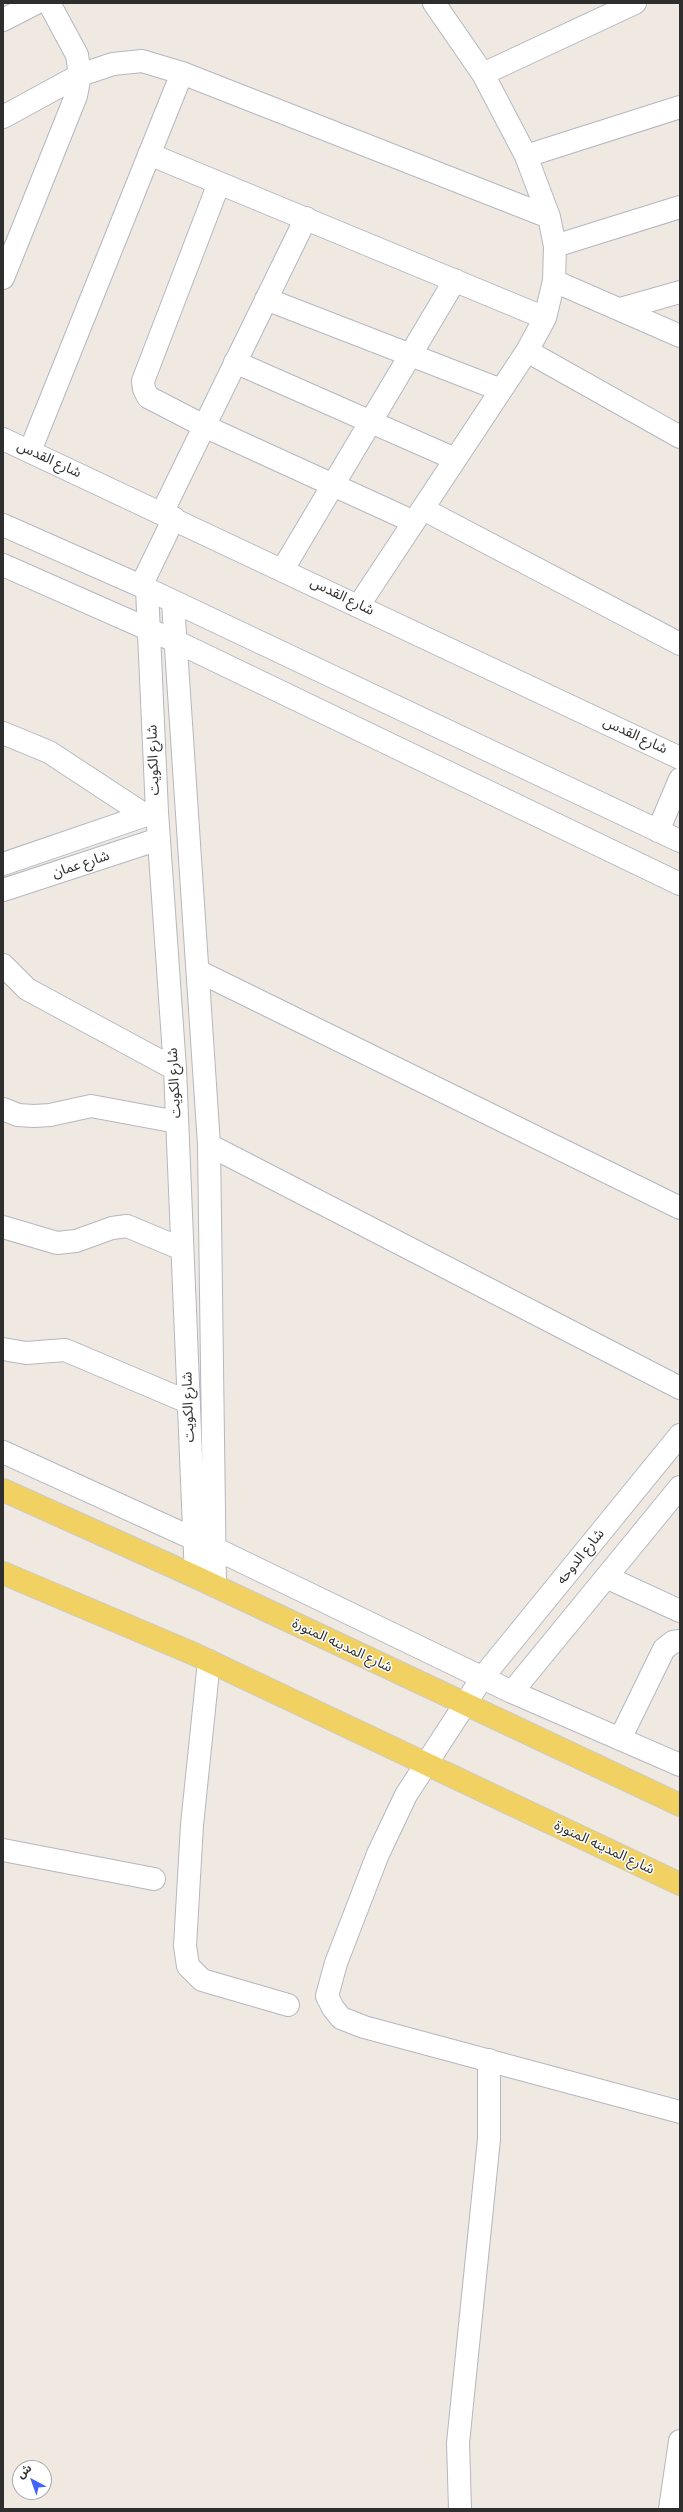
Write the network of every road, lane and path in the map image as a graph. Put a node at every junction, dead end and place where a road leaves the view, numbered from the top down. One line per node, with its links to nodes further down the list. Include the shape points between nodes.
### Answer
1 (36, 3): 5 (street)
2 (49, 3): 8 (street, via 77,55)
3 (635, 3): 7 (street)
4 (440, 5): 7 (street)
5 (3, 20)
6 (182, 73): 8 (street, via 149,63 127,61); 11 (street); 15 (street)
7 (483, 74): 12 (street)
8 (80, 75): 10 (street); 18 (street, via 67,124)
9 (680, 107): 12 (street)
10 (3, 116)
11 (150, 154): 13 (street); 34 (street)
12 (526, 156): 15 (street)
13 (219, 183): 16 (street); 31 (street, via 143,381 148,397)
14 (680, 207): 17 (street)
15 (549, 217): 17 (street)
16 (306, 218): 19 (street); 22 (street)
17 (555, 246): 20 (street)
18 (3, 278)
19 (455, 280): 24 (street); 27 (street)
20 (554, 281): 23 (street); 24 (street)
21 (680, 292): 23 (street)
22 (266, 300): 27 (street); 28 (street)
23 (620, 309): 25 (street)
24 (545, 318): 26 (street)
25 (680, 336)
26 (527, 351): 29 (street); 32 (street)
27 (411, 355): 29 (street); 30 (street)
28 (235, 362): 30 (street); 31 (street)
29 (502, 390): 35 (street)
30 (370, 422): 35 (street); 36 (street)
31 (204, 426): 36 (street); 37 (street)
32 (680, 436)
33 (3, 439): 34 (street, شارع القدس)
34 (30, 451): 37 (street, شارع القدس)
35 (455, 459): 38 (street)
36 (333, 485): 38 (street); 41 (street)
37 (168, 515): 41 (street, شارع القدس); 42 (street)
38 (418, 516): 44 (street); 47 (street)
39 (3, 525): 42 (street)
40 (3, 565): 45 (street)
41 (283, 569): 44 (street, شارع القدس)
42 (144, 588): 43 (street); 45 (street, شارع الكويت)
43 (173, 603): 46 (street, شارع الكويت); 52 (street)
44 (359, 606): 49 (street, شارع القدس)
45 (149, 629): 46 (street); 51 (street, شارع الكويت)
46 (175, 641): 56 (street); 59 (street, شارع الكويت)
47 (680, 644)
48 (3, 733): 51 (street, via 49,752)
49 (680, 758)
50 (680, 778): 52 (street)
51 (151, 813): 53 (street, شارع الكويت); 55 (street, شارع عمان)
52 (658, 831): 54 (street)
53 (159, 839): 57 (street, شارع عمان); 61 (street, شارع الكويت)
54 (680, 841)
55 (3, 864)
56 (680, 884)
57 (3, 890)
58 (3, 965): 61 (street, via 27,989)
59 (198, 971): 60 (street, شارع الكويت); 65 (street)
60 (204, 1048): 61 (street); 64 (street, شارع الكويت)
61 (174, 1060): 63 (street, شارع الكويت)
62 (3, 1109): 63 (street, via 18,1115 34,1116 91,1106)
63 (177, 1122): 67 (street, شارع الكويت)
64 (209, 1145): 69 (street); 76 (street, شارع الكويت)
65 (680, 1208)
66 (3, 1227): 67 (street, via 57,1243 76,1241 112,1228 127,1226)
67 (182, 1249): 70 (street, شارع الكويت)
68 (3, 1349): 70 (street, via 26,1353 65,1350)
69 (680, 1388)
70 (188, 1402): 75 (street, شارع الكويت)
71 (680, 1435): 83 (street, شارع الدوحه)
72 (3, 1452): 75 (street)
73 (3, 1490): 79 (main road, شارع المدينه المنورة)
74 (679, 1491): 78 (street)
75 (194, 1539): 76 (street); 79 (street, شارع الكويت)
76 (214, 1548): 79 (street, شارع الكويت); 83 (street)
77 (3, 1573): 82 (main road, شارع المدينه المنورة)
78 (606, 1577): 80 (street); 84 (street)
79 (205, 1582): 85 (main road, شارع المدينه المنورة)
80 (680, 1611)
81 (680, 1641): 86 (street, via 673,1642 664,1649)
82 (209, 1661): 87 (main road, شارع المدينه المنورة); 93 (street, via 192,1825 185,1946 188,1966 202,1980)
83 (482, 1678): 84 (street); 85 (street, شارع الدوحه)
84 (512, 1692): 86 (street)
85 (464, 1705): 87 (street, شارع الدوحه); 89 (main road, شارع المدينه المنورة)
86 (620, 1739): 88 (street)
87 (426, 1763): 92 (main road, شارع المدينه المنورة); 94 (street, شارع الدوحه, via 395,1815 378,1854 336,1963 327,1996 341,2018 364,2027)
88 (680, 1765)
89 (680, 1805)
90 (3, 1850): 91 (street)
91 (154, 1879)
92 (680, 1884)
93 (288, 2005)
94 (489, 2060): 95 (street); 97 (street, via 488,2139 458,2443)
95 (680, 2112)
96 (680, 2441): 98 (street)
97 (460, 2509)
98 (670, 2509)

